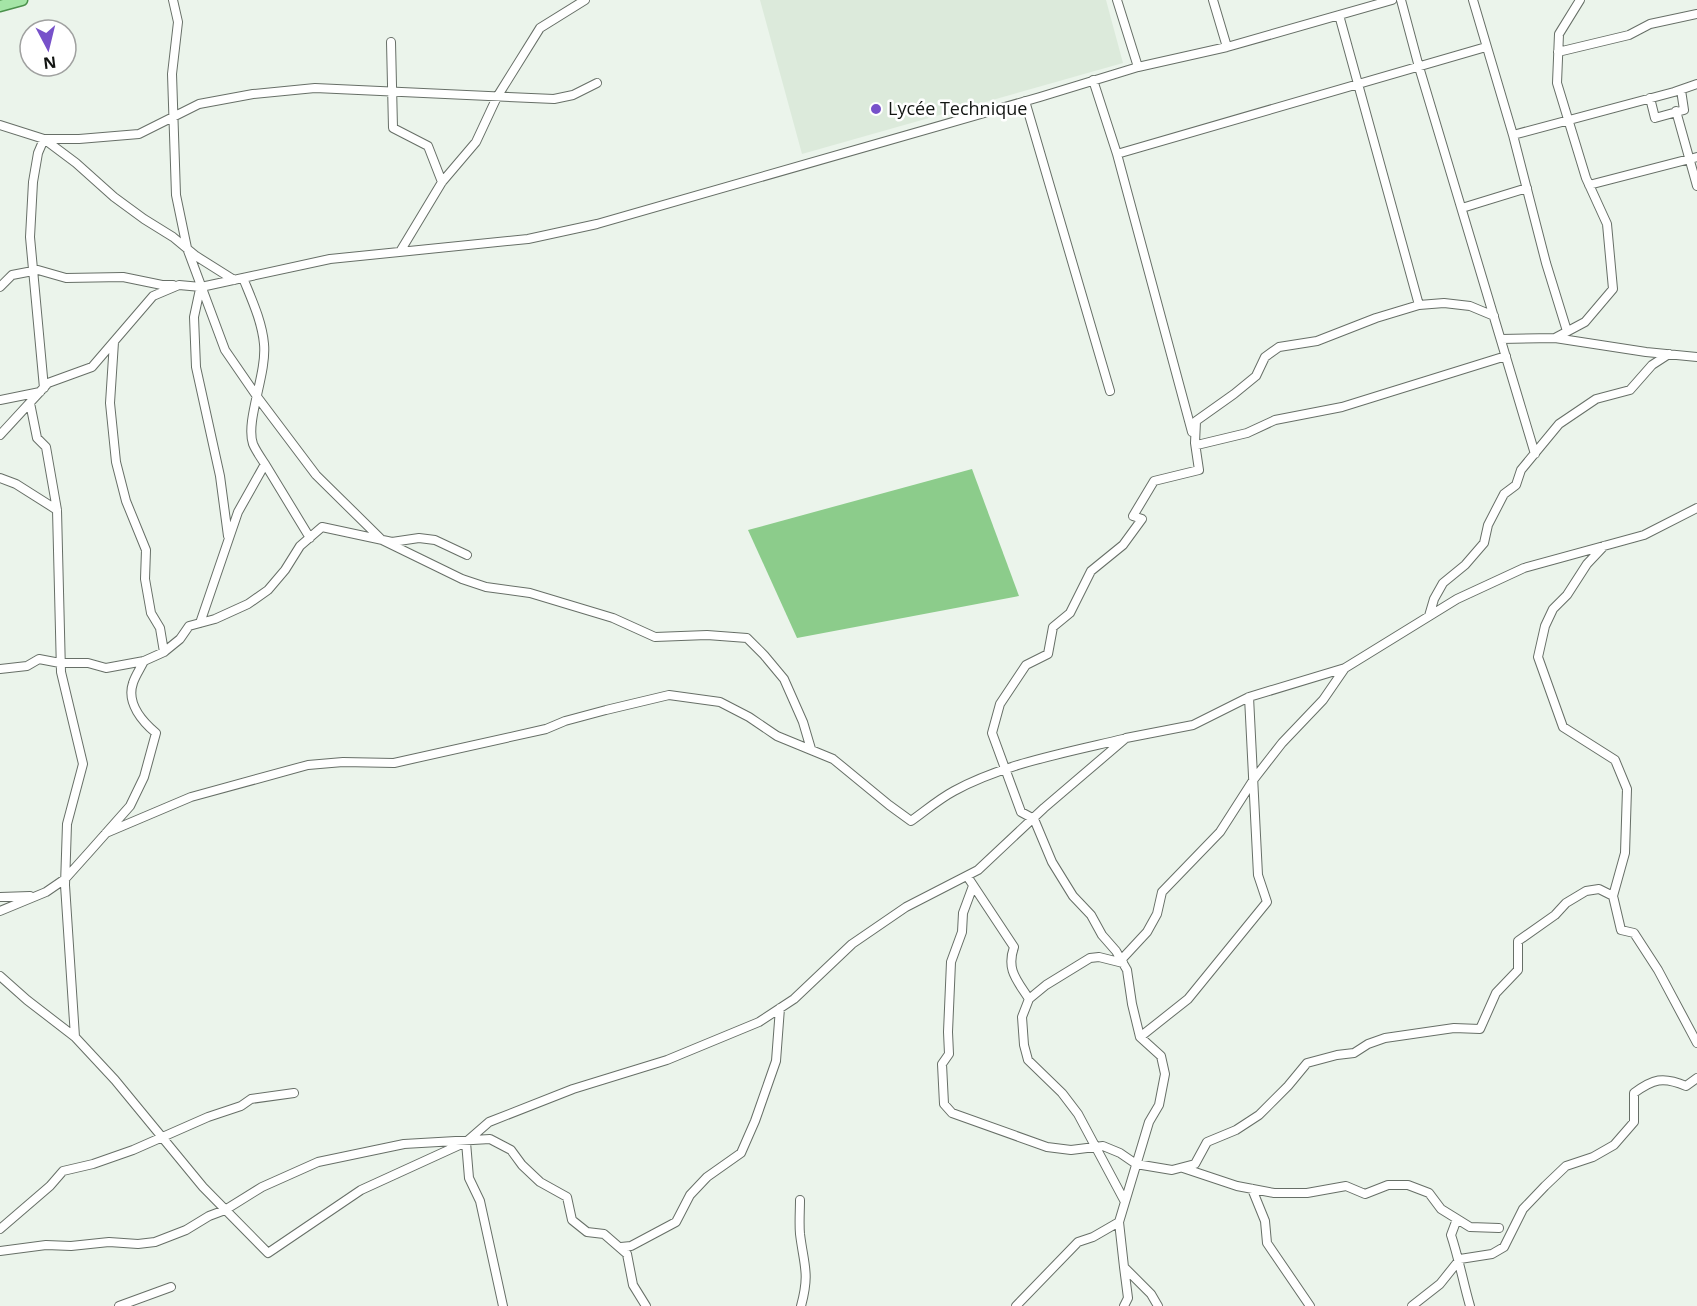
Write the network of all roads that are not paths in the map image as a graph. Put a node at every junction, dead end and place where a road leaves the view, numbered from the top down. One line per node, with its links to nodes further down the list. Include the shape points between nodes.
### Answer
1 (22, 0): 10 (main road)
2 (173, 0): 29 (street, via 178,22 172,74)
3 (585, 0): 25 (street, via 540,28)
4 (1117, 0): 17 (street)
5 (1213, 0): 14 (street)
6 (1392, 0): 12 (street)
7 (1401, 0): 18 (street)
8 (1473, 0): 15 (street)
9 (1580, 0): 16 (street, via 1559,34)
10 (0, 6)
11 (1697, 14): 16 (street)
12 (1339, 15): 14 (street); 21 (street)
13 (391, 42): 24 (street)
14 (1227, 47): 17 (street)
15 (1486, 47): 18 (street); 32 (street)
16 (1558, 52): 30 (street, via 1557,83)
17 (1138, 67): 19 (street)
18 (1419, 67): 21 (street); 40 (street)
19 (1093, 80): 27 (street); 34 (street)
20 (597, 83): 25 (street, via 573,96 554,99)
21 (1359, 84): 34 (street); 48 (street)
22 (1697, 84): 23 (street)
23 (1681, 90): 26 (street); 28 (street, via 1684,110)
24 (393, 92): 25 (street); 29 (street, via 315,88 253,94 199,104); 36 (street, via 393,128 428,146)
25 (497, 97): 36 (street, via 476,142)
26 (1650, 98): 28 (street, via 1655,118); 30 (street)
27 (1025, 101): 42 (street, via 597,224 528,239); 58 (street)
28 (1676, 111): 35 (street)
29 (173, 117): 33 (street, via 139,134); 41 (street, via 176,195)
30 (1568, 119): 32 (street); 37 (street)
31 (0, 125): 33 (street)
32 (1513, 135): 39 (street)
33 (44, 139): 41 (street, via 114,197); 43 (street, via 38,153 30,211)
34 (1117, 154): 63 (street)
35 (1693, 158): 37 (street); 38 (street)
36 (442, 182): 42 (street)
37 (1589, 185): 50 (street, via 1607,224 1613,289 1585,322)
38 (1697, 186)
39 (1527, 188): 40 (street); 50 (street)
40 (1462, 208): 49 (street)
41 (187, 248): 44 (street); 47 (street)
42 (401, 250): 44 (street, via 330,259)
43 (34, 271): 45 (street, via 66,278 123,277); 46 (street, via 12,275); 57 (street)
44 (238, 279): 47 (street); 59 (street, via 255,308 264,343)
45 (179, 285): 47 (street); 53 (street, via 153,296)
46 (0, 287)
47 (201, 287): 59 (street, via 225,350); 70 (street, via 194,316 196,367 220,476)
48 (1419, 305): 49 (street, via 1470,306); 63 (street, via 1317,341 1279,347 1265,357 1256,376 1196,421)
49 (1494, 316): 52 (street)
50 (1568, 331): 51 (street)
51 (1556, 338): 52 (street); 54 (street)
52 (1501, 339): 55 (street)
53 (114, 342): 57 (street, via 92,367 48,383); 77 (street, via 110,403 116,462 126,501 146,550 145,579)
54 (1669, 354): 56 (street); 64 (street, via 1652,365 1630,390 1596,399 1559,424)
55 (1506, 356): 63 (street, via 1342,407 1275,420 1247,433); 64 (street)
56 (1697, 357)
57 (42, 390): 60 (street); 61 (street)
58 (1110, 391)
59 (258, 398): 65 (street, via 252,418 253,443); 72 (street, via 316,475)
60 (0, 400)
61 (30, 403): 62 (street); 69 (street, via 37,438 46,447)
62 (0, 435)
63 (1196, 444): 66 (street); 85 (street, via 1199,470 1154,481 1133,516 1142,519 1123,545 1091,572 1070,613 1053,627 1048,654 1026,665 1000,704 992,733)
64 (1535, 454): 75 (street, via 1521,470 1516,485 1503,494 1484,543 1443,583)
65 (265, 464): 70 (street); 71 (street)
66 (1205, 474)
67 (0, 478): 69 (street)
68 (1697, 508): 73 (street, via 1644,535)
69 (57, 510): 79 (street)
70 (228, 536): 76 (street)
71 (310, 538): 72 (street, via 322,527); 76 (street, via 268,590 248,604)
72 (382, 540): 74 (street, via 435,540); 84 (street, via 462,579 530,593 613,618 655,637 707,635 747,639 784,679)
73 (1604, 546): 75 (street, via 1524,568); 93 (street, via 1553,609 1538,657 1563,727 1615,760 1627,789 1625,853)
74 (467, 555)
75 (1430, 616): 80 (street)
76 (200, 623): 77 (street, via 189,626)
77 (164, 652): 78 (street)
78 (144, 661): 79 (street, via 106,668 88,663); 88 (street, via 131,686 132,700 142,721 156,733 144,777 130,806)
79 (60, 663): 81 (street, via 39,659 27,666); 90 (street, via 83,764 67,824)
80 (1345, 668): 82 (street); 86 (street, via 1323,700)
81 (0, 669)
82 (1250, 697): 83 (street, via 1194,726); 86 (street)
83 (1126, 738): 85 (street); 87 (street)
84 (811, 749): 85 (street, via 833,759 911,821 953,792); 88 (street, via 777,736 720,702 669,695 546,729 394,762 308,765 191,797)
85 (1004, 770): 87 (street, via 1021,812)
86 (1254, 779): 96 (street, via 1220,832 1162,892 1157,914 1147,932); 101 (street, via 1258,875 1267,902 1188,999)
87 (1034, 819): 89 (street); 96 (street, via 1072,896 1091,915)
88 (106, 832): 90 (street)
89 (967, 876): 91 (street); 99 (street, via 906,907 852,944)
90 (65, 879): 92 (street); 100 (street)
91 (973, 886): 98 (street, via 1014,947 1011,970); 107 (street, via 951,962 949,1054 942,1064 944,1104 952,1113 1047,1147)
92 (36, 896): 94 (street); 95 (street)
93 (1613, 896): 102 (street, via 1621,930 1634,933); 109 (street, via 1599,889 1586,891 1518,941 1518,970 1496,993 1480,1029 1454,1028 1385,1038 1354,1053 1306,1063 1259,1115 1207,1142 1195,1164)
94 (0, 897)
95 (0, 911)
96 (1122, 961): 98 (street, via 1090,958); 101 (street)
97 (0, 976): 100 (street)
98 (1029, 999): 107 (street, via 1022,1017 1028,1060 1078,1114)
99 (780, 1008): 106 (street, via 759,1022 667,1060 573,1089 489,1122); 118 (street, via 776,1061 741,1153 707,1177 690,1195 676,1222 631,1246)
100 (75, 1037): 105 (street)
101 (1140, 1037): 108 (street, via 1161,1056 1165,1074 1159,1105 1149,1122)
102 (1697, 1043)
103 (1697, 1078): 120 (street, via 1686,1086 1660,1080 1634,1093 1634,1122 1614,1145 1566,1166 1522,1209 1504,1247 1492,1254)
104 (294, 1093): 105 (street, via 251,1099)
105 (162, 1137): 113 (street); 116 (street, via 93,1164 63,1171)
106 (466, 1142): 113 (street, via 404,1144 318,1162 262,1187); 113 (street, via 361,1190 268,1252); 118 (street, via 490,1139 511,1150 540,1182 567,1197 572,1220 587,1232 604,1234); 124 (street, via 469,1178 480,1201)
107 (1095, 1149): 108 (street, via 1103,1146); 112 (street)
108 (1136, 1164): 109 (street); 112 (street)
109 (1181, 1168): 110 (street)
110 (1252, 1189): 114 (street, via 1307,1193 1346,1186 1365,1194 1388,1185 1408,1185 1429,1193 1441,1209); 130 (street, via 1265,1221 1267,1243)
111 (800, 1200): 126 (street, via 800,1234 807,1277)
112 (1124, 1200): 115 (street)
113 (225, 1210): 119 (street, via 155,1242 46,1245)
114 (1457, 1219): 117 (street, via 1470,1227); 120 (street, via 1451,1234)
115 (1119, 1222): 121 (street); 127 (street, via 1077,1242)
116 (0, 1228)
117 (1499, 1228)
118 (621, 1247): 125 (street, via 627,1254 633,1286)
119 (0, 1251)
120 (1460, 1259): 131 (street, via 1440,1284); 132 (street)
121 (1124, 1267): 128 (street, via 1128,1298); 129 (street)
122 (171, 1287): 123 (street)
123 (119, 1306)
124 (503, 1306)
125 (646, 1306)
126 (801, 1306)
127 (1016, 1306)
128 (1124, 1306)
129 (1158, 1306)
130 (1310, 1306)
131 (1412, 1306)
132 (1470, 1306)

